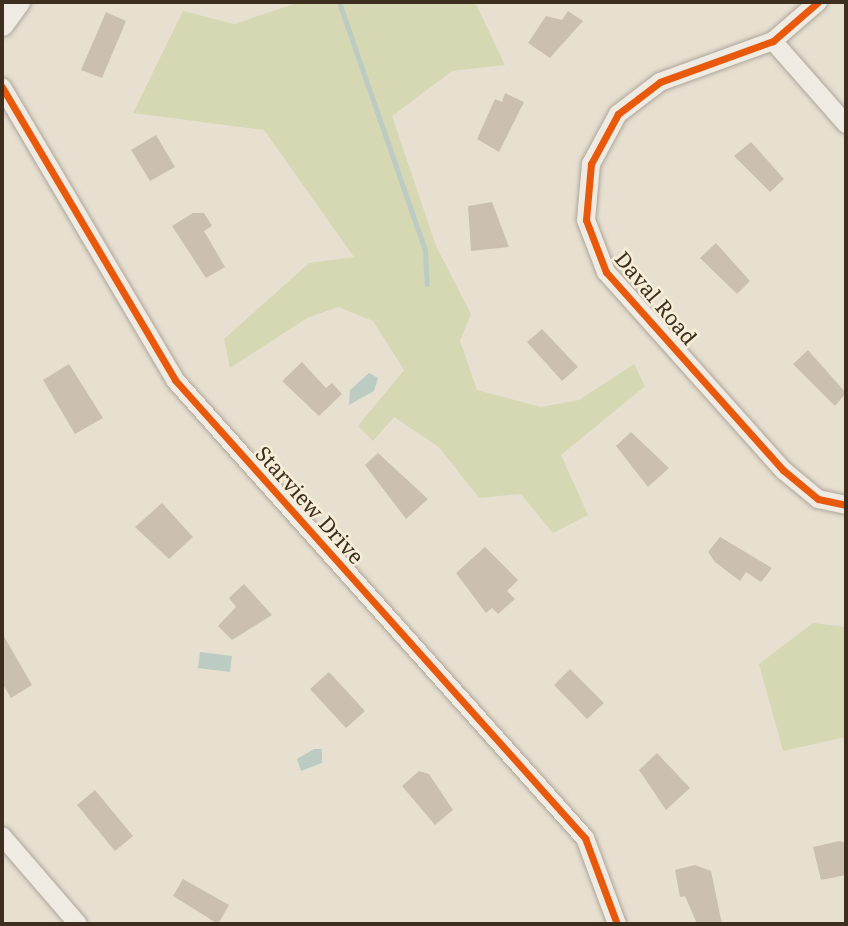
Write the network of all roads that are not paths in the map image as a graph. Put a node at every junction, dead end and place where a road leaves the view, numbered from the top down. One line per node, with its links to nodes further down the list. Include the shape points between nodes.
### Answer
1 (18, 2): 3 (main road)
2 (818, 2): 4 (street, Daval Road)
3 (2, 24)
4 (773, 41): 6 (street); 7 (street, Daval Road, via 660,82 618,114 591,163 586,220 606,272 783,470 818,499)
5 (2, 87): 10 (street, Starview Drive, via 175,380 585,838)
6 (846, 124)
7 (846, 505)
8 (2, 836): 9 (street)
9 (78, 924)
10 (617, 924)

